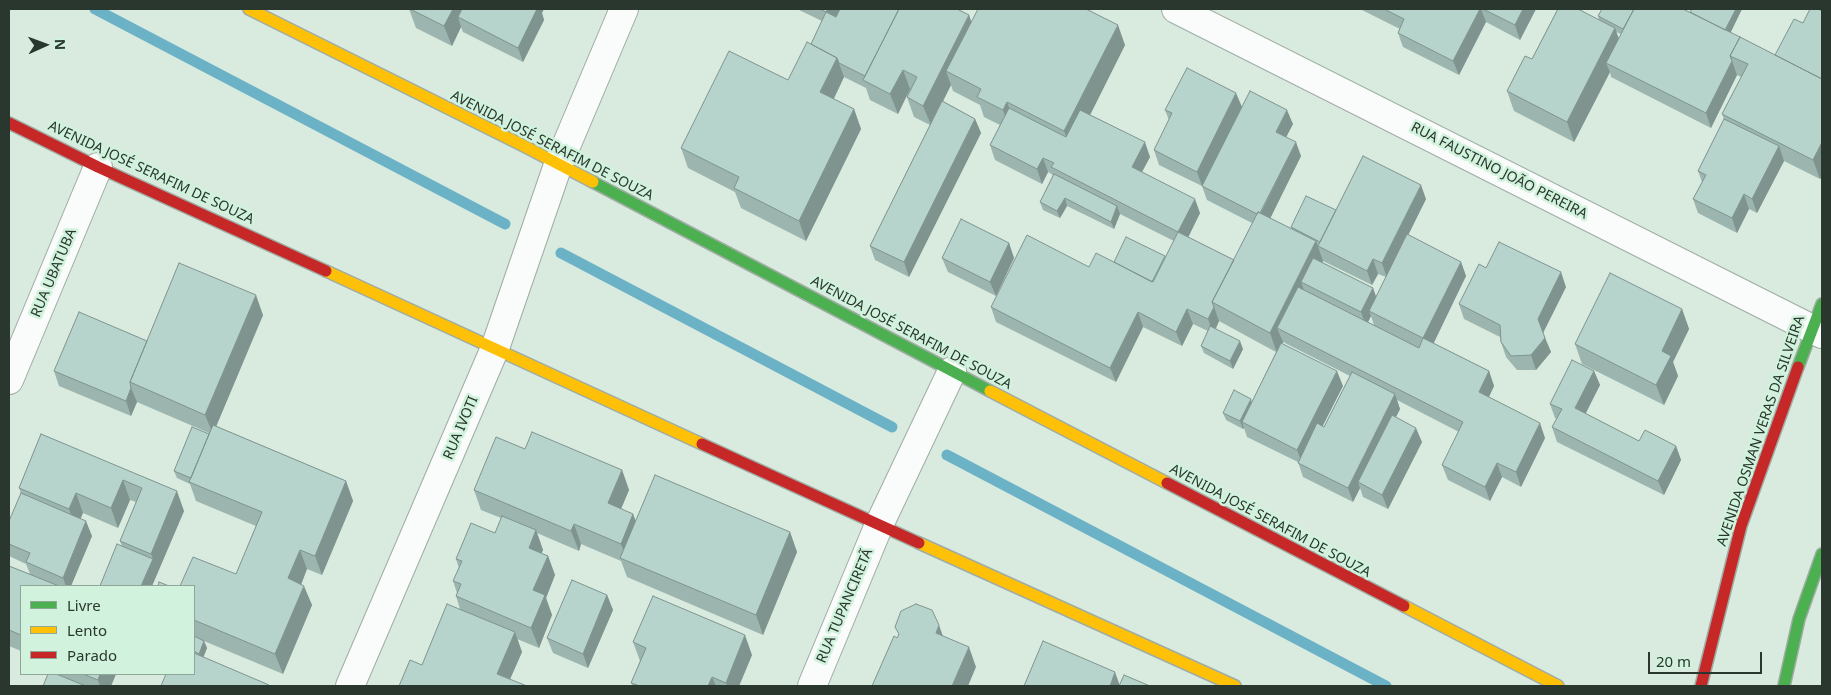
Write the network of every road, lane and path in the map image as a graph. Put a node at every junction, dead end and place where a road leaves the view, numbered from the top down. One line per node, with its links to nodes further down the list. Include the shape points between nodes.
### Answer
1 (249, 9): 5 (street, AVENIDA JOSÉ SERAFIM DE SOUZA)
2 (624, 9): 5 (street, RUA IVOTI)
3 (1176, 9): 8 (street, RUA FAUSTINO JOÃO PEREIRA)
4 (9, 123): 6 (street, AVENIDA JOSÉ SERAFIM DE SOUZA)
5 (558, 165): 9 (street, RUA IVOTI); 10 (street, AVENIDA JOSÉ SERAFIM DE SOUZA)
6 (98, 167): 9 (street, AVENIDA JOSÉ SERAFIM DE SOUZA); 11 (street, RUA UBATUBA)
7 (1822, 304): 8 (street, AVENIDA OSMAN VERAS DA SILVEIRA)
8 (1817, 331): 18 (street, AVENIDA OSMAN VERAS DA SILVEIRA, via 1741,526)
9 (496, 348): 12 (street, AVENIDA JOSÉ SERAFIM DE SOUZA); 14 (street, RUA IVOTI)
10 (952, 371): 12 (street, RUA TUPANCIRETÃ); 17 (street, AVENIDA JOSÉ SERAFIM DE SOUZA)
11 (9, 380)
12 (879, 525): 15 (street, RUA TUPANCIRETÃ); 16 (street, AVENIDA JOSÉ SERAFIM DE SOUZA)
13 (1822, 554): 19 (street, via 1799,619)
14 (350, 686)
15 (812, 686)
16 (1235, 686)
17 (1558, 686)
18 (1701, 686)
19 (1784, 686)

